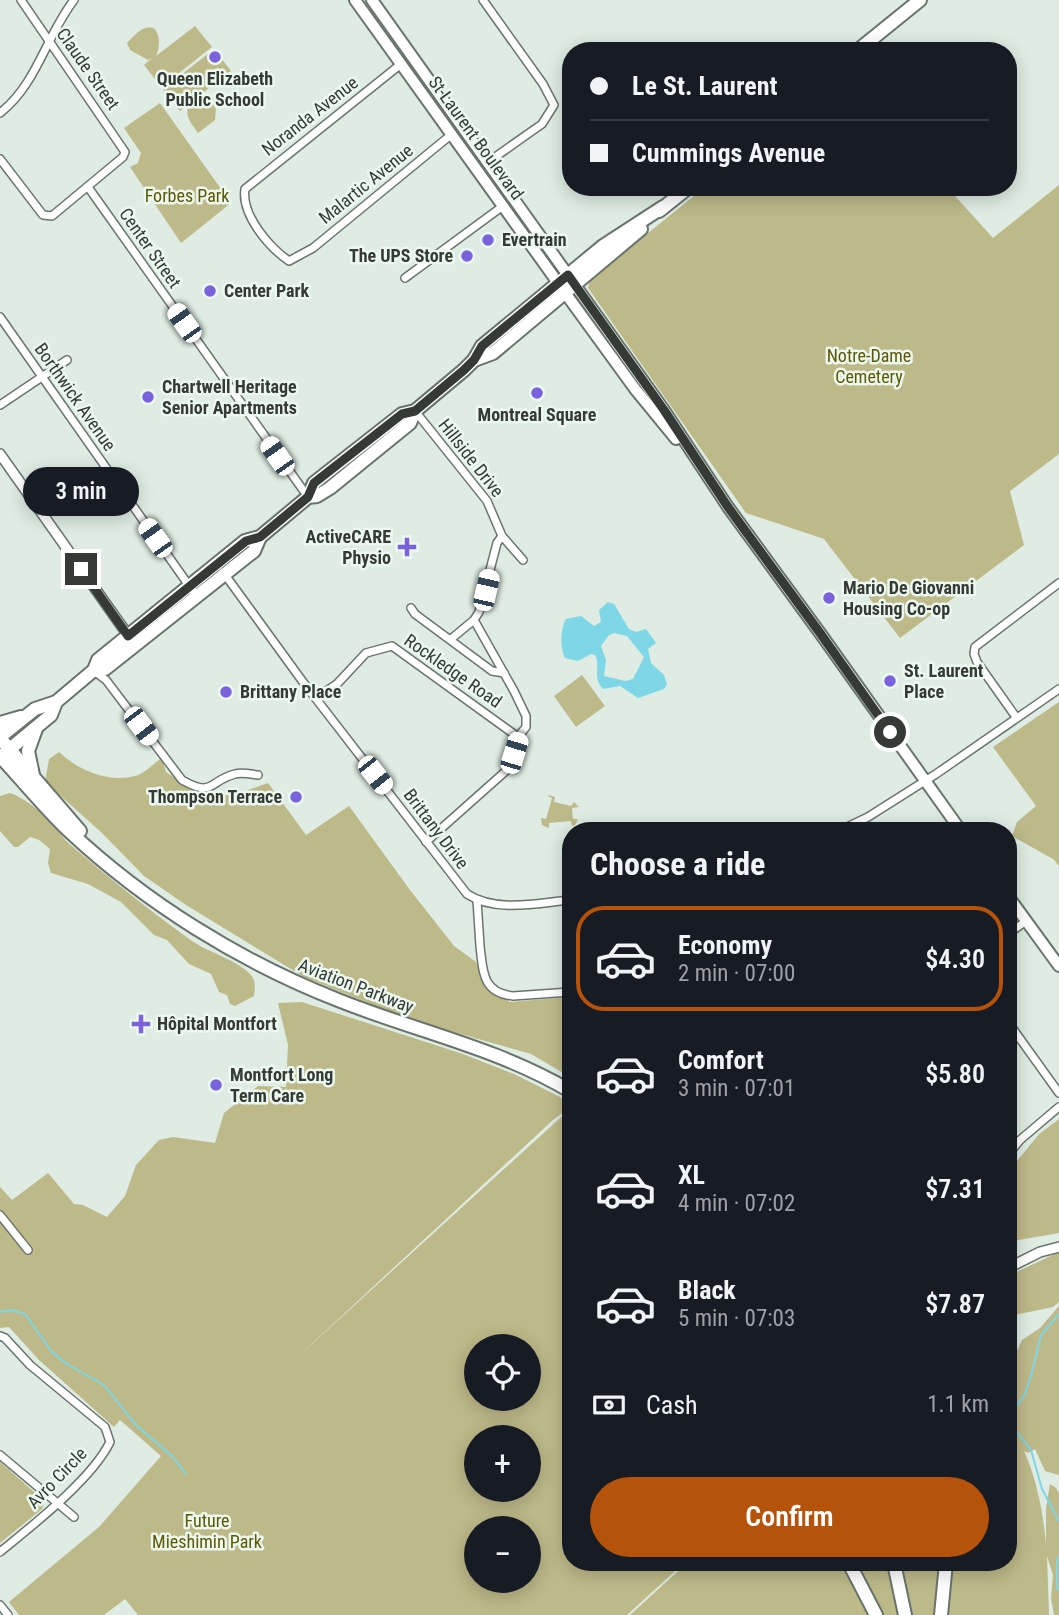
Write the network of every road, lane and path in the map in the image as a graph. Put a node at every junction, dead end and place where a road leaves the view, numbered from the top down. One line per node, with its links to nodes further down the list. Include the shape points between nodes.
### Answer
1 (21, 0): 7 (street, Claude Street)
2 (74, 0): 7 (street)
3 (355, 0): 9 (main road, St-Laurent Boulevard)
4 (372, 0): 13 (main road, St-Laurent Boulevard)
5 (483, 0): 13 (street, via 554,105 542,124)
6 (920, 0): 8 (main road)
7 (50, 41): 10 (street, via 19,96); 14 (street, Claude Street, via 125,152)
8 (868, 42)
9 (401, 64): 11 (main road, St-Laurent Boulevard); 17 (street, Noranda Avenue, via 246,189 250,215 274,248 289,261)
10 (0, 113)
11 (452, 134): 16 (main road, St-Laurent Boulevard); 17 (street, Malartic Avenue)
12 (0, 159): 14 (street, via 43,215 52,216)
13 (488, 162): 19 (main road, St-Laurent Boulevard)
14 (88, 187): 26 (street, Center Street)
15 (677, 196): 19 (main road, via 603,246)
16 (503, 205): 18 (street); 19 (main road, St-Laurent Boulevard)
17 (300, 256)
18 (405, 278)
19 (566, 284): 24 (main road, via 494,352 474,360); 53 (main road, St-Laurent Boulevard, via 617,355 635,389 696,463)
20 (0, 317): 22 (street, Borthwick Avenue)
21 (67, 360): 22 (street)
22 (42, 377): 23 (street); 31 (street, Borthwick Avenue)
23 (0, 405)
24 (415, 411): 26 (main road, via 402,414 314,483); 27 (street, Hillside Drive, via 487,501)
25 (0, 454): 36 (street)
26 (308, 497): 29 (main road, via 260,537 254,551)
27 (502, 536): 28 (street, Hillside Drive); 34 (street)
28 (523, 559)
29 (221, 569): 31 (main road); 32 (main road); 40 (street, Brittany Drive)
30 (1059, 583): 43 (street, via 975,647 977,662)
31 (188, 586): 32 (street, Borthwick Avenue); 36 (main road)
32 (197, 597): 36 (main road)
33 (411, 608): 35 (street)
34 (474, 620): 35 (street); 38 (street)
35 (451, 639): 38 (street, via 492,671)
36 (132, 641): 37 (main road, via 99,660)
37 (94, 670): 41 (main road); 50 (street, via 182,780 203,789 231,775)
38 (504, 673): 47 (street, via 526,716 526,727)
39 (1059, 689): 43 (street)
40 (316, 698): 47 (street, Rockledge Road, via 337,684 366,653 392,646); 56 (street, Brittany Drive)
41 (55, 702): 42 (main road); 45 (main road, via 51,715)
42 (28, 715): 44 (main road); 46 (main road)
43 (1016, 718): 53 (street)
44 (0, 723)
45 (36, 728): 48 (main road); 52 (main road, via 28,751)
46 (0, 737): 48 (main road, Aviation Parkway)
47 (518, 737): 56 (street, via 506,770)
48 (2, 755): 51 (main road, Aviation Parkway); 52 (main road, Aviation Parkway)
49 (0, 772): 51 (main road)
50 (258, 775)
51 (21, 778): 57 (main road, Aviation Parkway, via 54,817)
52 (34, 779): 57 (main road, Aviation Parkway)
53 (924, 780): 54 (street); 55 (main road, St-Laurent Boulevard)
54 (858, 822)
55 (954, 822)
56 (426, 842): 58 (street, Brittany Drive, via 456,882)
57 (141, 890): 66 (main road, Aviation Parkway, via 212,938 282,976 373,1014 506,1059)
58 (477, 900): 59 (street, via 495,905); 64 (street, via 482,969 496,992)
59 (562, 901)
60 (1017, 908): 61 (main road)
61 (1026, 921): 62 (street); 63 (main road)
62 (1017, 928)
63 (1059, 966)
64 (562, 992)
65 (1017, 1035): 67 (street)
66 (562, 1086)
67 (1059, 1093)
68 (1059, 1107): 69 (street)
69 (1017, 1144)
70 (0, 1215): 72 (street)
71 (1059, 1247): 73 (street)
72 (28, 1250)
73 (1017, 1264)
74 (0, 1336): 76 (street, Avro Circle, via 109,1434 107,1448)
75 (0, 1455): 76 (street)
76 (58, 1503): 77 (street); 78 (street, Avro Circle)
77 (74, 1517)
78 (0, 1552)
79 (853, 1571): 84 (main road)
80 (896, 1571): 85 (main road)
81 (945, 1571): 86 (main road)
82 (0, 1605): 83 (street)
83 (8, 1615)
84 (876, 1615)
85 (905, 1615)
86 (941, 1615)

